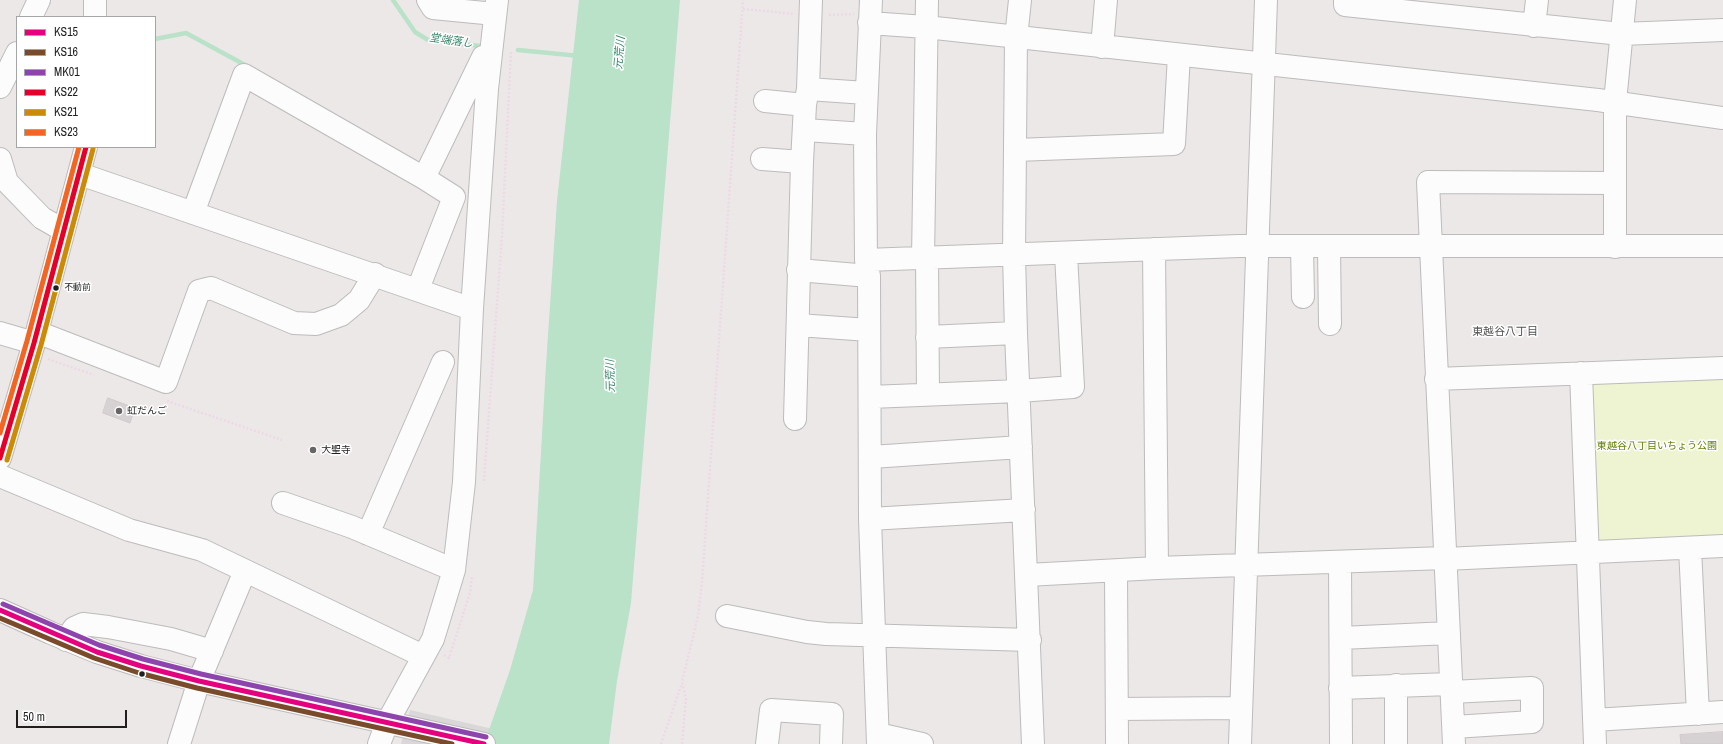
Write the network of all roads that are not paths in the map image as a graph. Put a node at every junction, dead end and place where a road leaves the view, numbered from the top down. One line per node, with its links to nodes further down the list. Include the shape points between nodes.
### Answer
1 (39, 0): 16 (street)
2 (95, 0): 17 (street)
3 (428, 0): 14 (street, via 433,8)
4 (811, 0): 31 (street)
5 (871, 0): 18 (street)
6 (927, 0): 20 (street)
7 (1020, 0): 23 (street)
8 (1106, 0): 24 (street)
9 (1266, 0): 28 (street)
10 (1345, 0): 13 (street, via 1345,5)
11 (1537, 0): 19 (street)
12 (1625, 0): 22 (street)
13 (1411, 6): 15 (street)
14 (496, 7): 27 (street)
15 (1472, 9): 19 (street)
16 (31, 16)
17 (95, 16)
18 (869, 23): 20 (street); 30 (street)
19 (1534, 26): 22 (street)
20 (926, 27): 23 (street); 56 (street)
21 (1723, 30): 22 (street)
22 (1622, 34): 33 (street)
23 (1016, 38): 24 (street); 38 (street)
24 (1102, 47): 26 (street)
25 (16, 55): 29 (street)
26 (1179, 55): 28 (street); 38 (street, via 1174,144)
27 (491, 56): 43 (street, via 483,57); 62 (street)
28 (1265, 64): 33 (street); 50 (street)
29 (0, 87)
30 (866, 93): 31 (street); 36 (street)
31 (807, 97): 32 (street); 35 (street)
32 (765, 101)
33 (1615, 102): 34 (street); 44 (street)
34 (1723, 118)
35 (805, 130): 36 (street); 41 (street)
36 (865, 134): 57 (street)
37 (86, 148): 42 (street)
38 (1016, 150): 55 (street)
39 (0, 159): 46 (street, via 7,182 42,218)
40 (762, 159): 41 (street)
41 (802, 162): 58 (street)
42 (80, 174): 45 (street); 46 (street)
43 (424, 178): 45 (street, via 244,75); 60 (street, via 454,197)
44 (1615, 183): 48 (street, via 1428,182); 52 (street)
45 (193, 213): 59 (street)
46 (63, 230): 69 (street)
47 (1329, 246): 48 (street); 51 (street); 63 (street)
48 (1430, 246): 52 (street); 73 (street)
49 (1723, 246): 52 (street)
50 (1258, 247): 51 (street); 53 (street); 91 (street)
51 (1302, 247): 61 (street)
52 (1614, 247)
53 (1154, 249): 54 (street); 92 (street)
54 (1066, 254): 55 (street); 74 (street, via 1073,387)
55 (1014, 256): 56 (street); 67 (street)
56 (925, 259): 57 (street); 68 (street)
57 (867, 268): 58 (street); 65 (street)
58 (798, 270): 64 (street)
59 (375, 274): 60 (street); 69 (street, via 359,300 341,315 316,324 294,323 211,288 199,292 166,382)
60 (418, 289): 62 (street)
61 (1303, 297)
62 (472, 308): 93 (street, via 464,482)
63 (1330, 324)
64 (798, 325): 65 (street); 77 (street)
65 (869, 330): 76 (street)
66 (0, 332): 69 (street)
67 (1016, 333): 68 (street); 74 (street)
68 (927, 336): 75 (street)
69 (35, 338): 80 (street)
70 (443, 362): 85 (street)
71 (1723, 368): 72 (street)
72 (1581, 373): 73 (street); 88 (street)
73 (1436, 379): 89 (street)
74 (1019, 391): 75 (street); 78 (street)
75 (928, 394): 76 (street)
76 (870, 397): 79 (street)
77 (795, 419)
78 (1021, 448): 79 (street); 83 (street)
79 (871, 457): 84 (street)
80 (0, 458)
81 (0, 476): 94 (street, via 129,530 202,550)
82 (283, 503): 85 (street)
83 (1024, 510): 84 (street); 96 (street)
84 (870, 520): 100 (street)
85 (368, 534): 93 (street)
86 (1723, 546): 87 (street)
87 (1690, 548): 88 (street); 113 (street)
88 (1588, 553): 89 (street); 114 (street)
89 (1445, 558): 90 (street); 99 (street)
90 (1340, 562): 91 (street); 101 (street)
91 (1247, 565): 92 (street); 110 (street)
92 (1157, 568): 95 (street)
93 (464, 570): 105 (street)
94 (245, 571): 104 (street); 105 (street)
95 (1116, 571): 96 (street); 111 (street)
96 (1027, 574): 103 (street)
97 (0, 610): 102 (street)
98 (727, 616): 100 (street, via 808,632)
99 (1448, 633): 101 (street); 109 (street)
100 (875, 636): 103 (street); 117 (street)
101 (1340, 638): 108 (street)
102 (66, 640): 104 (street, via 74,628 83,624 171,639); 106 (street, via 97,652)
103 (1030, 640): 124 (street)
104 (212, 651): 106 (street)
105 (423, 656): 115 (street)
106 (199, 681): 115 (street); 118 (street)
107 (1396, 685): 108 (street); 109 (street); 128 (street)
108 (1340, 688): 127 (street)
109 (1451, 688): 116 (street); 116 (street, via 1532,688 1532,722)
110 (1240, 708): 111 (street); 126 (street)
111 (1117, 709): 125 (street)
112 (1723, 712): 113 (street)
113 (1698, 714): 114 (street)
114 (1594, 720): 129 (street)
115 (397, 725): 119 (street); 120 (street)
116 (1454, 736)
117 (878, 739): 123 (street)
118 (179, 744)
119 (379, 744)
120 (484, 744)
121 (767, 744): 122 (street, via 771,710 832,714)
122 (831, 744)
123 (922, 744)
124 (1033, 744)
125 (1117, 744)
126 (1240, 744)
127 (1341, 744)
128 (1396, 744)
129 (1595, 744)

